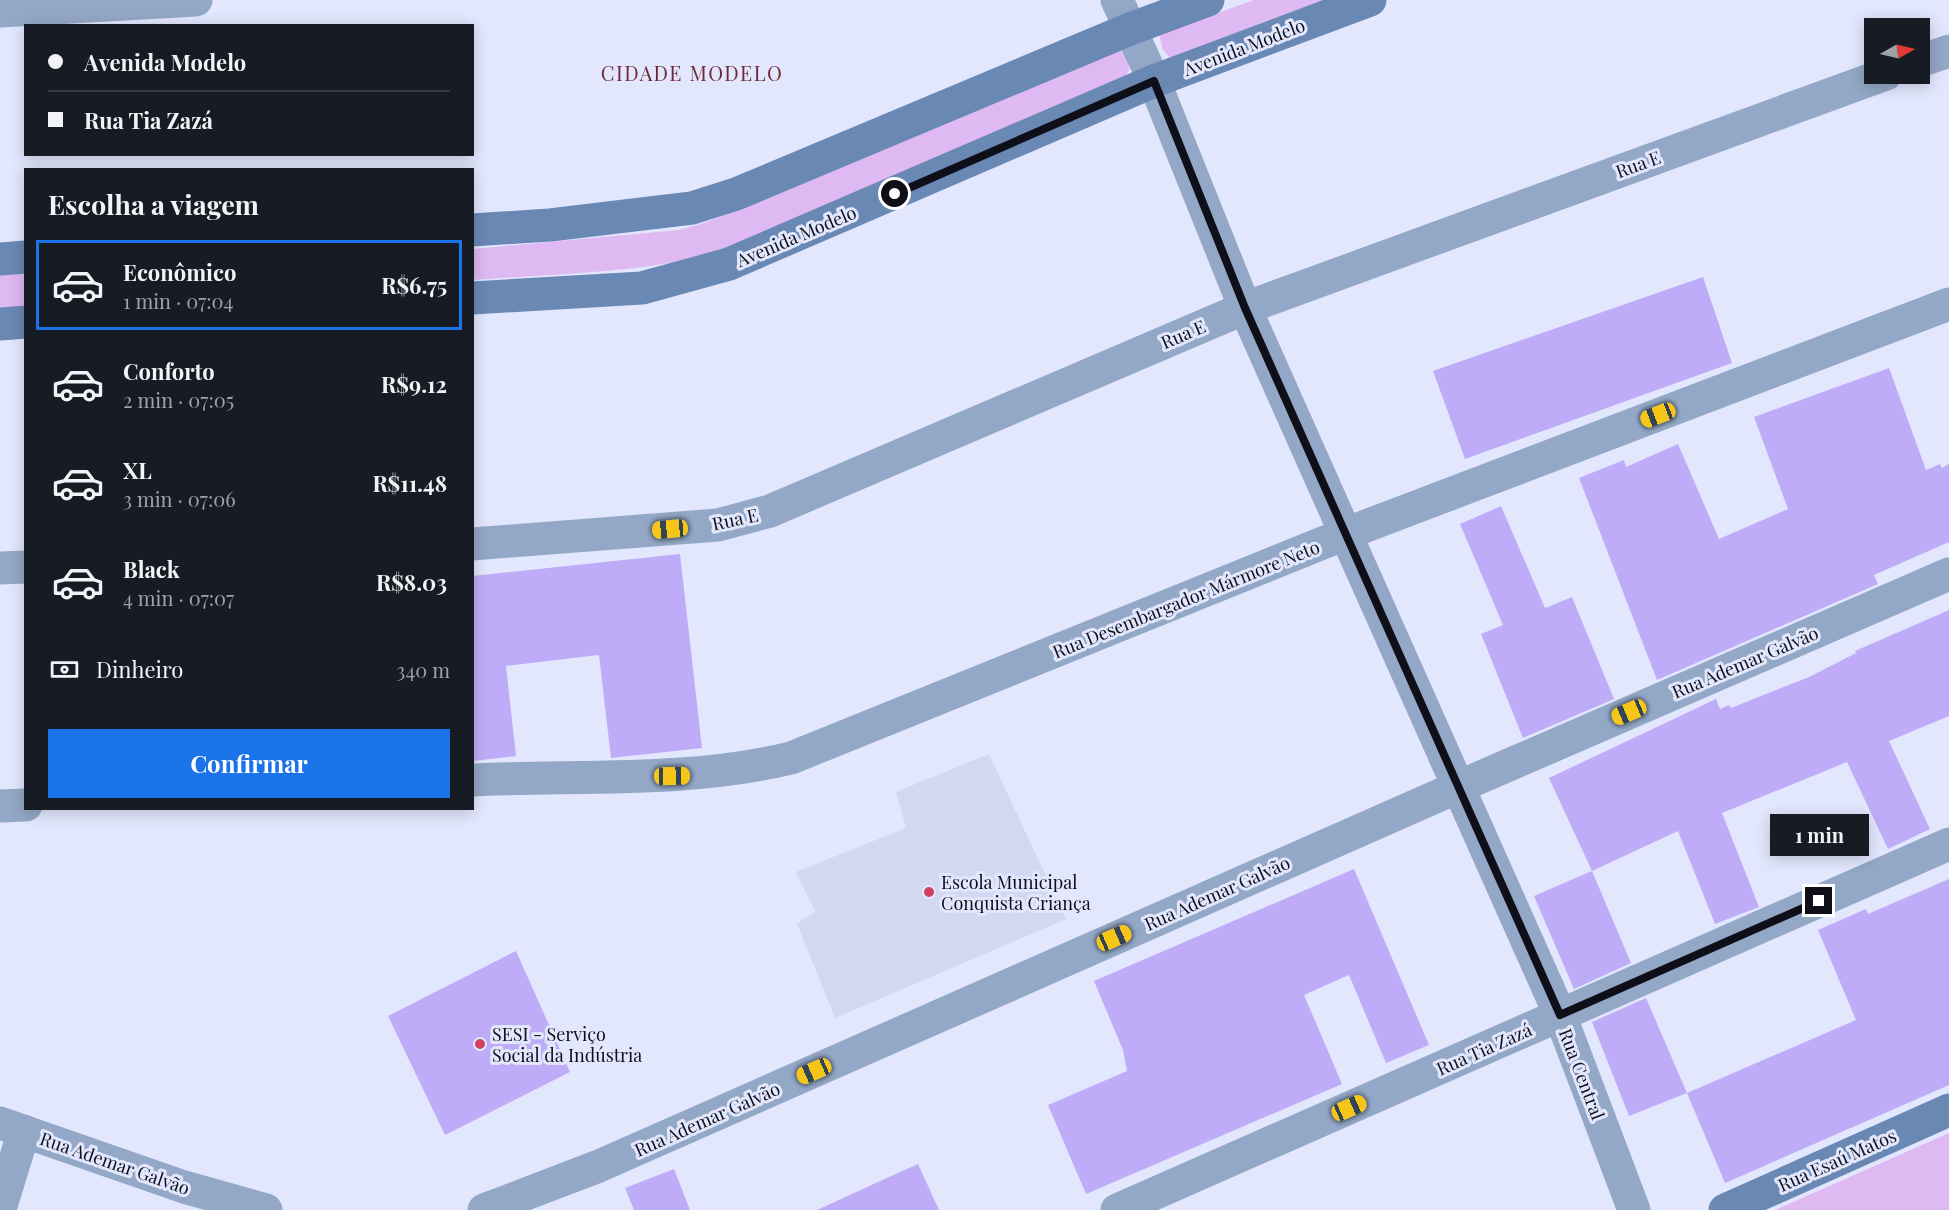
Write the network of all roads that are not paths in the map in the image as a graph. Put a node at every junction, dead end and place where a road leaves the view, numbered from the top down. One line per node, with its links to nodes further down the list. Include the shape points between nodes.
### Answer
1 (196, 0): 4 (street)
2 (1208, 0): 5 (main road)
3 (1370, 0): 8 (main road, Avenida Modelo)
4 (0, 11)
5 (1123, 14): 8 (street, Rua Central); 10 (main road, via 736,194 692,208)
6 (1949, 51): 7 (street)
7 (1930, 58)
8 (1154, 81): 13 (main road, Avenida Modelo, via 787,241 687,278 642,288); 15 (street, Rua Central)
9 (1864, 82): 15 (street, Rua E)
10 (474, 230)
11 (24, 257): 12 (main road)
12 (0, 259)
13 (474, 298)
14 (1949, 304): 18 (street, Rua Desembargador Mármore Neto)
15 (1245, 308): 18 (street, Rua Central); 19 (street, Rua E, via 770,511 718,525)
16 (24, 322): 17 (main road)
17 (0, 324)
18 (1346, 534): 23 (street, Rua Desembargador Mármore Neto, via 790,758 694,775); 24 (street, Rua Central)
19 (474, 544)
20 (24, 567): 21 (street)
21 (0, 568)
22 (1949, 573): 24 (street, Rua Ademar Galvão)
23 (474, 780)
24 (1458, 787): 28 (street, Rua Central); 33 (street, Rua Ademar Galvão, via 599,1166)
25 (24, 805): 26 (street)
26 (0, 806)
27 (1949, 844): 28 (street, Rua Tia Zazá)
28 (1560, 1015): 34 (street, Rua Tia Zazá); 35 (street, Rua Central)
29 (1949, 1110): 36 (main road, Rua Esaú Matos)
30 (12, 1127): 31 (street); 32 (street, Rua Ademar Galvão, via 184,1187)
31 (0, 1209)
32 (266, 1210)
33 (484, 1210)
34 (1117, 1210)
35 (1634, 1210)
36 (1725, 1210)

